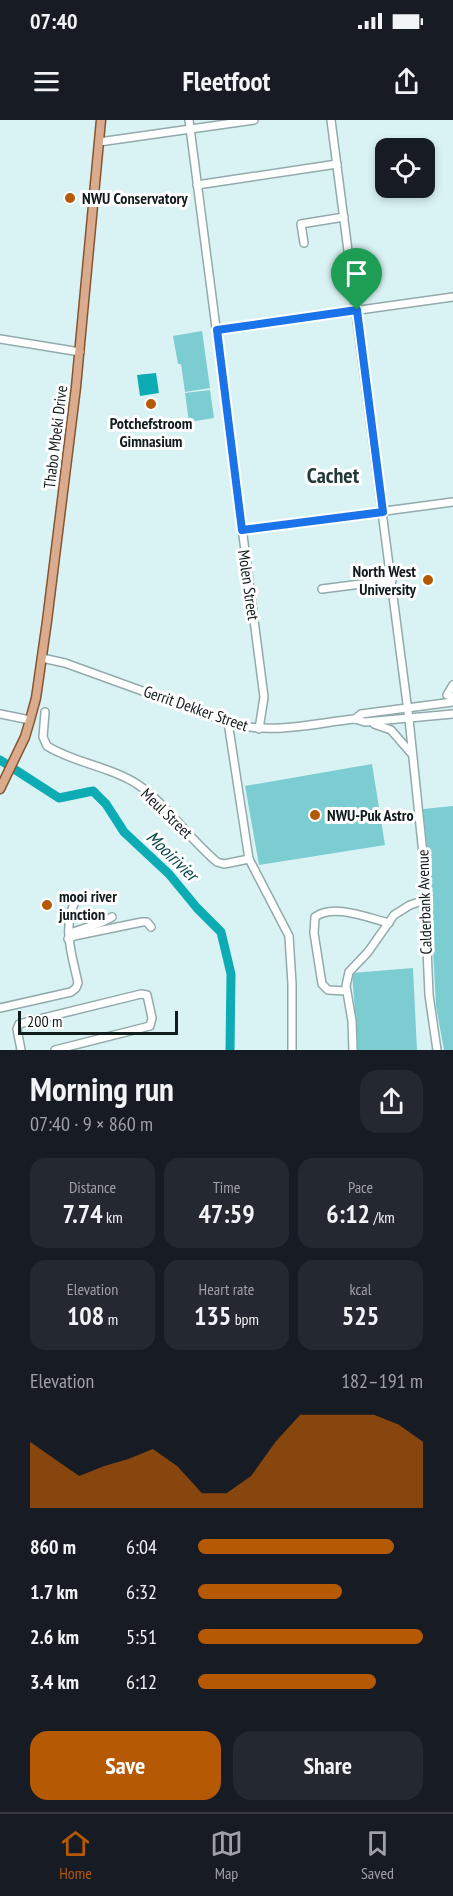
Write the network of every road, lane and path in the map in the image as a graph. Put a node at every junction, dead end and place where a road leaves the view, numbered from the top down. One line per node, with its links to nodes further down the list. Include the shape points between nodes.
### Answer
1 (101, 120): 6 (main road, Thabo Mbeki Drive)
2 (189, 120): 5 (street, Molen Street)
3 (254, 120): 5 (street)
4 (331, 120): 7 (street, Calderbank Avenue)
5 (190, 130): 6 (street); 8 (street, Molen Street)
6 (99, 142): 15 (main road, Thabo Mbeki Drive)
7 (337, 164): 8 (street); 9 (street, Calderbank Avenue)
8 (197, 185): 13 (street, Molen Street)
9 (344, 217): 10 (street, via 301,224); 12 (street, Calderbank Avenue)
10 (304, 243)
11 (453, 297): 12 (street)
12 (357, 310): 13 (street); 17 (street, Calderbank Avenue)
13 (217, 330): 18 (street, Molen Street)
14 (0, 339): 15 (street)
15 (80, 352): 21 (main road, Thabo Mbeki Drive)
16 (453, 502): 17 (street)
17 (383, 512): 18 (street); 19 (street, Calderbank Avenue)
18 (242, 530): 34 (street, Molen Street, via 264,697)
19 (392, 580): 20 (street); 25 (street, Calderbank Avenue)
20 (322, 589)
21 (42, 658): 31 (main road, Thabo Mbeki Drive); 33 (street, Gerrit Dekker Street, via 57,660)
22 (453, 685): 23 (street, via 447,694)
23 (453, 698)
24 (453, 702): 25 (street, Gerrit Dekker Street)
25 (408, 709): 29 (street, Gerrit Dekker Street, via 361,714); 30 (street, Calderbank Avenue)
26 (45, 712): 37 (street, Meul Street, via 43,737 47,746 137,784 217,862)
27 (0, 714): 31 (street)
28 (453, 714): 30 (street, Gerrit Dekker Street)
29 (355, 719): 32 (street, Gerrit Dekker Street); 34 (street, Gerrit Dekker Street)
30 (409, 719): 32 (street, Gerrit Dekker Street); 35 (street, Calderbank Avenue)
31 (30, 720): 36 (main road, Thabo Mbeki Drive)
32 (365, 722): 35 (street, via 391,730)
33 (228, 723): 34 (street, Gerrit Dekker Street); 37 (street)
34 (259, 729)
35 (411, 753): 39 (street, Calderbank Avenue)
36 (0, 789)
37 (249, 859): 48 (street, via 288,936)
38 (77, 898): 43 (street, via 71,908)
39 (425, 900): 41 (street, via 401,910); 50 (street, Calderbank Avenue, via 429,995)
40 (112, 917): 43 (street)
41 (389, 923): 44 (street, via 349,972); 44 (street, via 337,911 315,918 322,984 328,990)
42 (151, 927): 43 (street, via 142,922)
43 (68, 936): 45 (street, via 76,988)
44 (346, 991): 49 (street)
45 (0, 1008)
46 (21, 1050): 47 (street, via 17,1025 141,994 148,997 150,1026)
47 (55, 1050)
48 (292, 1050)
49 (353, 1050)
50 (437, 1050)

